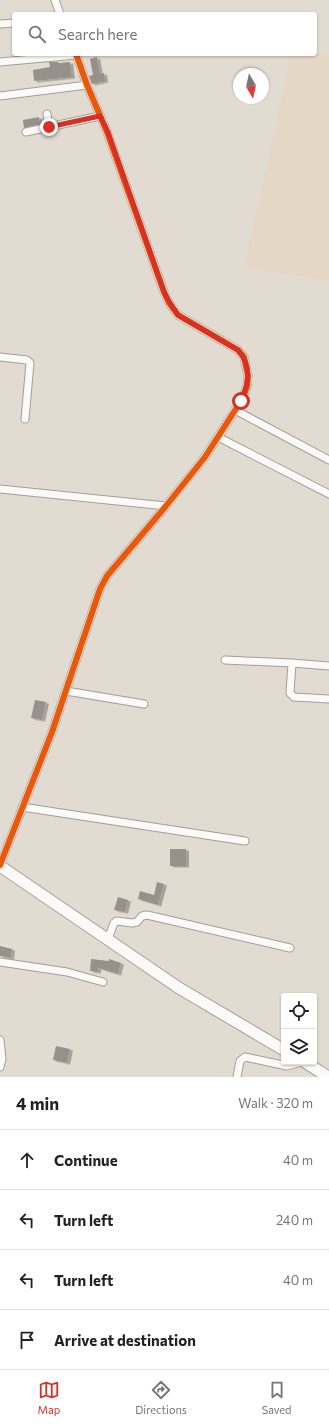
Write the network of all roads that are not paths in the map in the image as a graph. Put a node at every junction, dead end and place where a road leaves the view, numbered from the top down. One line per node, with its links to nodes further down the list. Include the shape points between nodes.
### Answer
1 (56, 0): 2 (street)
2 (59, 12)
3 (12, 23): 4 (street)
4 (0, 24)
5 (65, 56): 7 (street)
6 (76, 56): 8 (street)
7 (0, 62)
8 (87, 85): 9 (street); 11 (street)
9 (0, 96)
10 (48, 114): 12 (street)
11 (100, 116): 12 (street); 15 (street, via 170,303 178,315 238,350 244,357 248,376 247,387)
12 (49, 127): 13 (street)
13 (26, 132)
14 (0, 357): 16 (street, via 27,360 30,363)
15 (236, 410): 17 (street); 18 (street)
16 (25, 419)
17 (218, 437): 20 (street); 21 (street)
18 (329, 460)
19 (0, 489): 21 (street)
20 (329, 494)
21 (166, 506): 25 (street, via 103,582)
22 (225, 660): 23 (street)
23 (292, 663): 24 (street); 26 (street, via 290,693 294,698)
24 (329, 666)
25 (66, 691): 27 (street); 28 (street)
26 (329, 699)
27 (144, 704)
28 (22, 808): 29 (street); 30 (street)
29 (245, 841)
30 (0, 865): 31 (main road)
31 (108, 939): 32 (street, via 117,921 132,923 147,915); 37 (main road, via 179,988)
32 (290, 948)
33 (0, 962): 34 (street, via 67,972)
34 (103, 982)
35 (0, 1040): 36 (street)
36 (1, 1048): 40 (street)
37 (281, 1048)
38 (281, 1065): 41 (street, via 245,1057 240,1061)
39 (309, 1065): 42 (main road)
40 (0, 1067)
41 (237, 1077)
42 (328, 1077)

